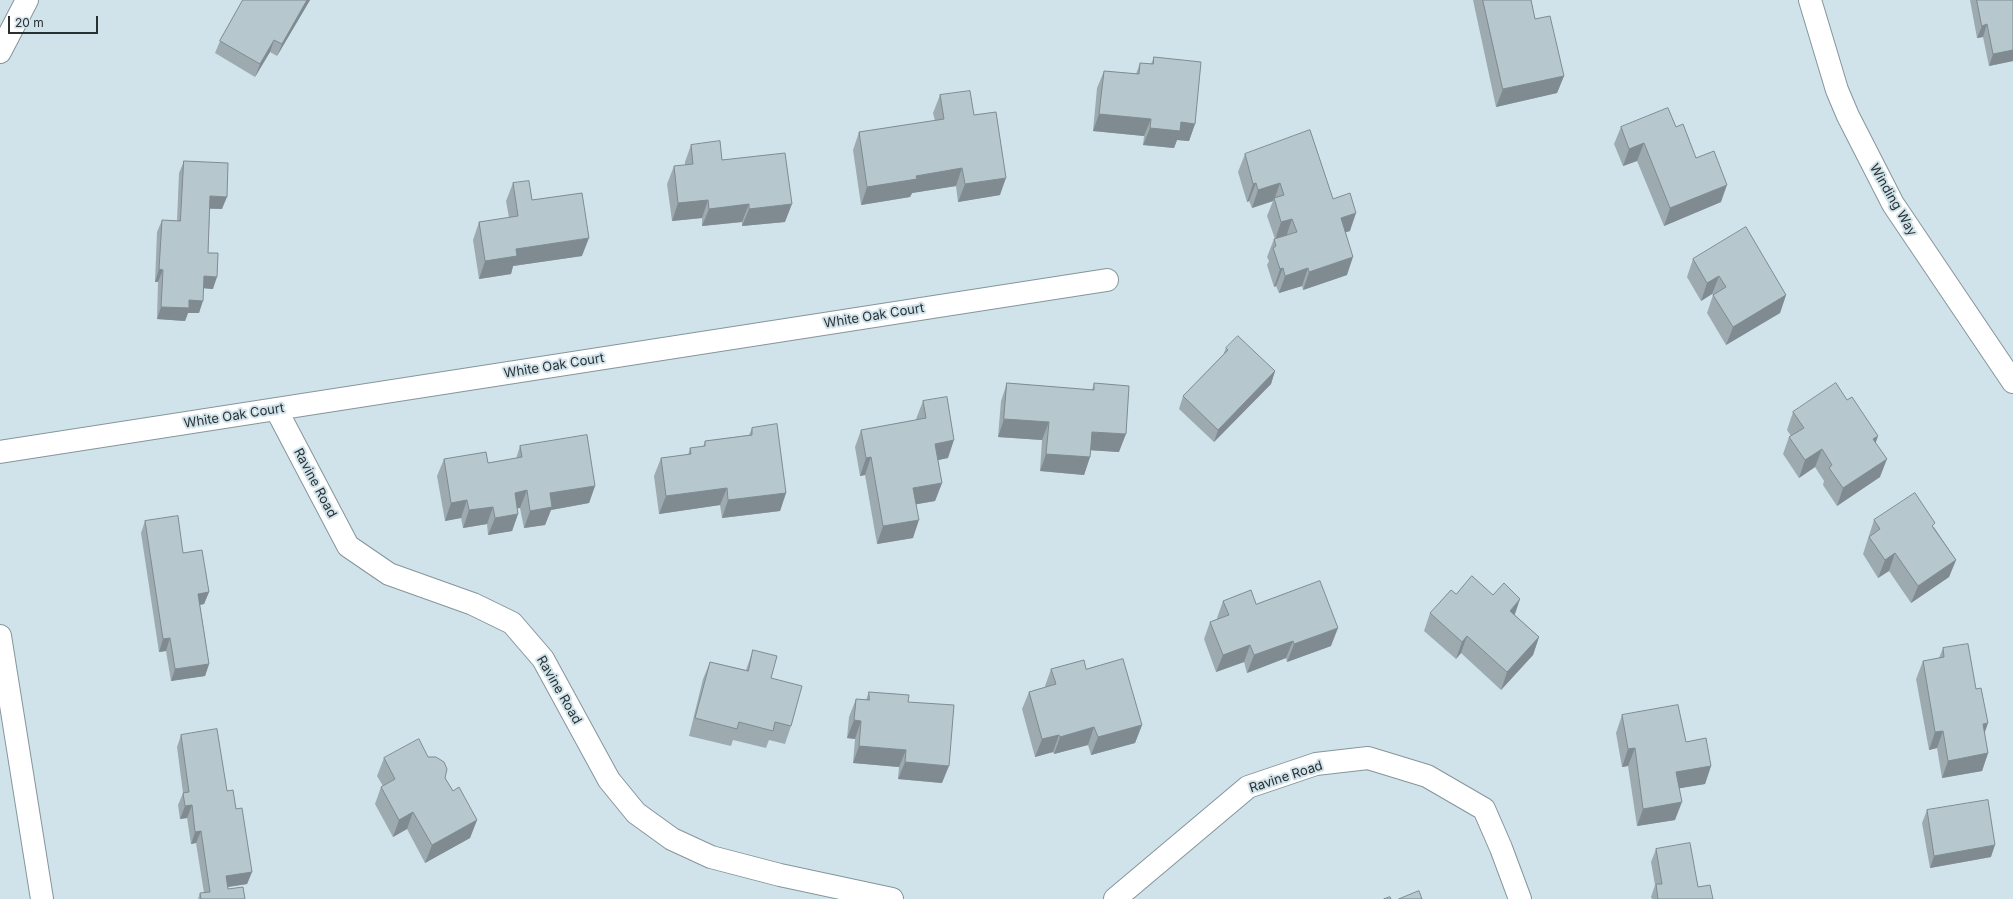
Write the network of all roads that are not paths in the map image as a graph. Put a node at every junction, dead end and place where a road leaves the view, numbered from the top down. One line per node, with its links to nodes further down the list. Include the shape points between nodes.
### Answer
1 (26, 0): 3 (street)
2 (1810, 0): 5 (street, Winding Way, via 1837,90 1890,198)
3 (0, 52)
4 (1107, 280): 6 (street, White Oak Court)
5 (2013, 382)
6 (276, 409): 7 (street, White Oak Court); 10 (street, Ravine Road, via 348,546 389,574 473,604 512,623 543,659 609,780 636,814 672,839 711,857)
7 (0, 452)
8 (0, 636): 9 (street)
9 (42, 899)
10 (892, 899)
11 (1115, 899): 12 (street, Ravine Road, via 1248,787 1316,764 1368,758 1427,776 1484,809)
12 (1520, 899)

